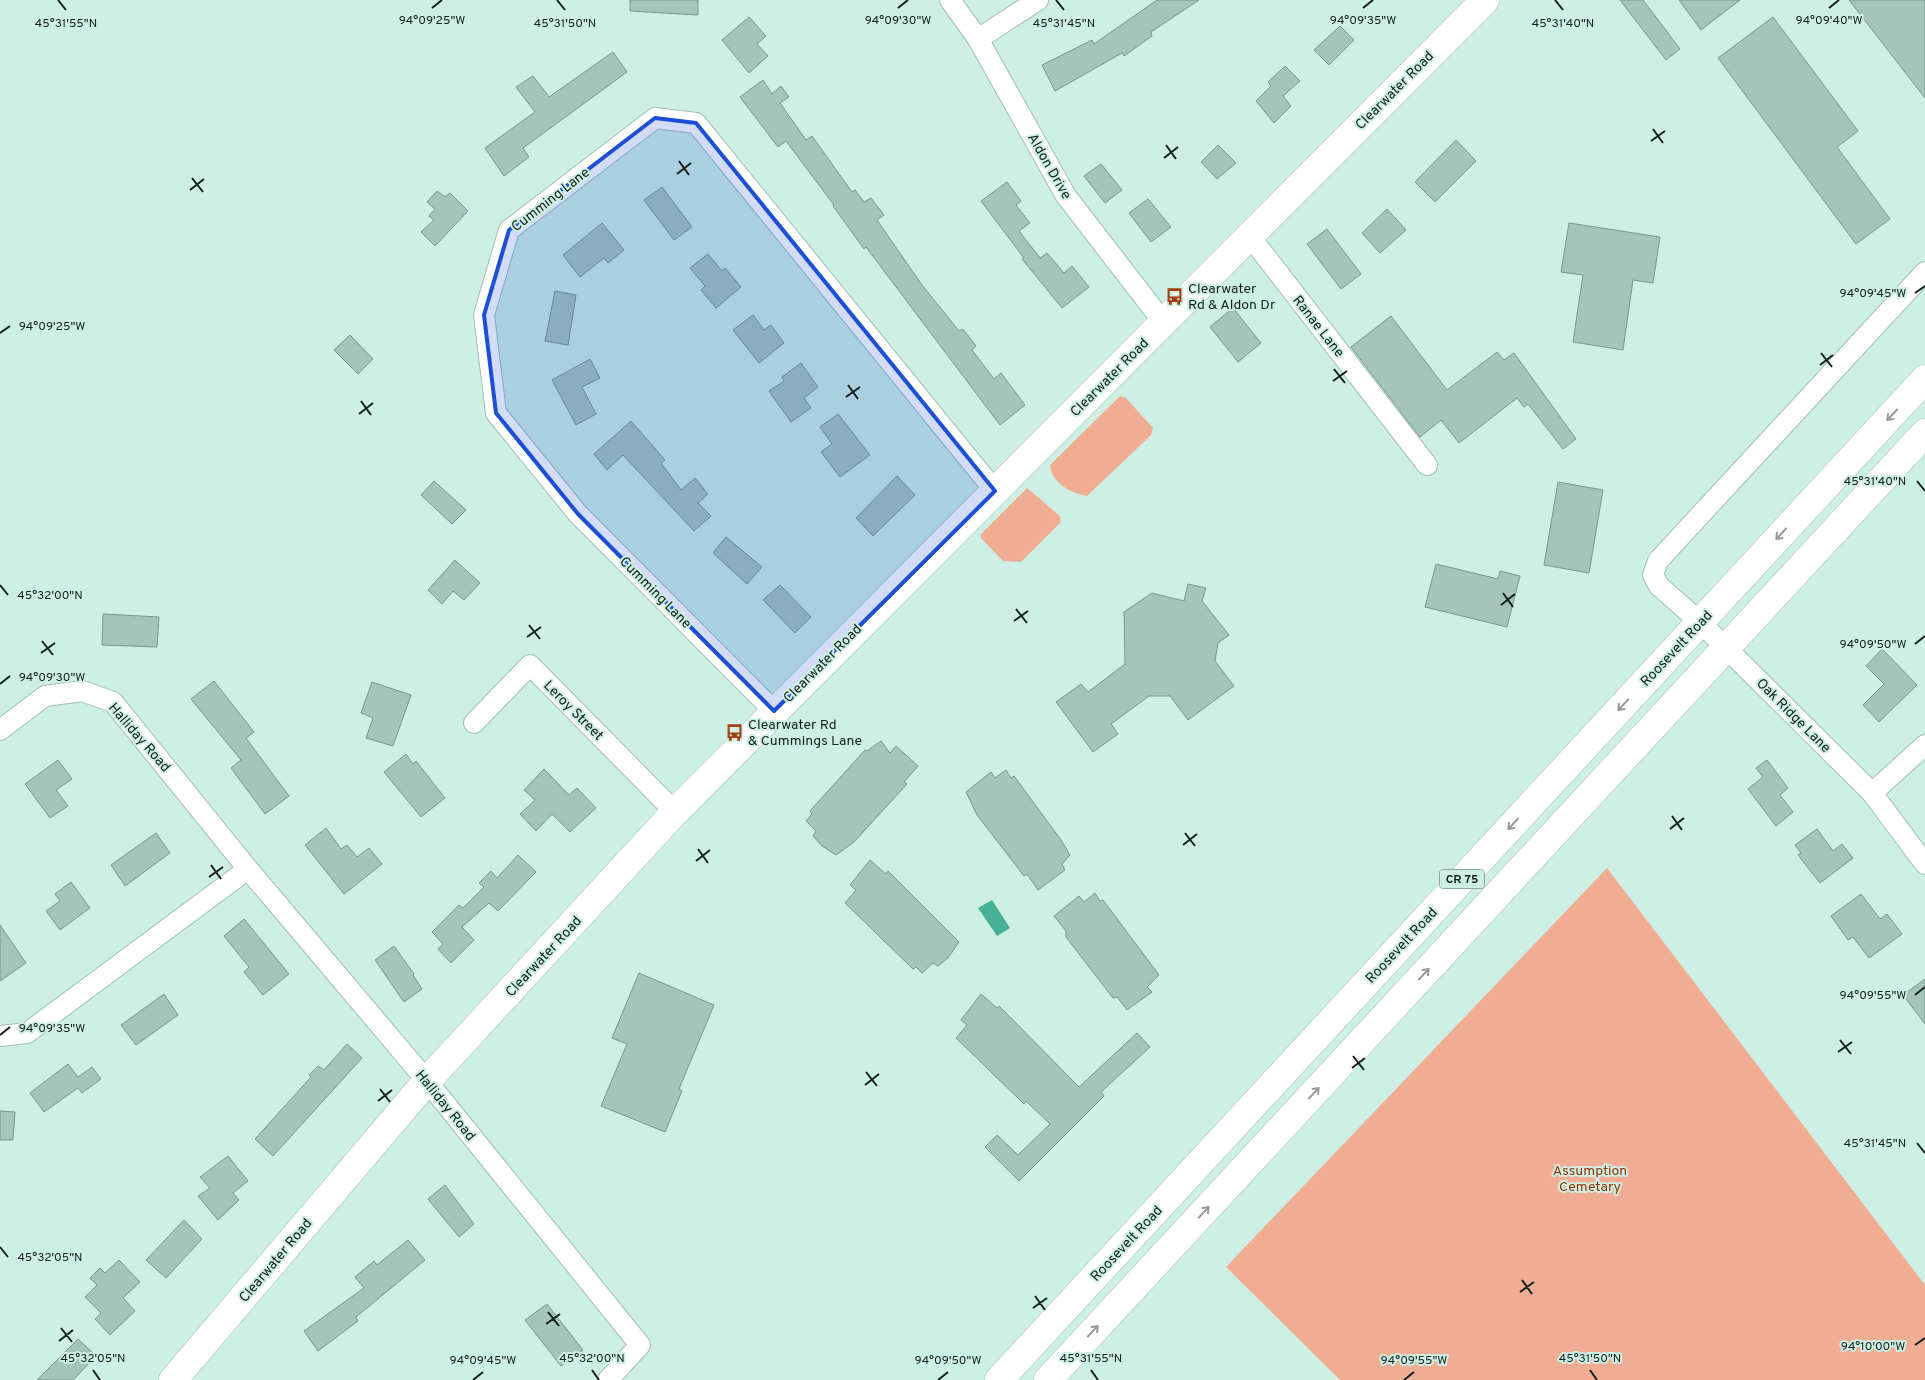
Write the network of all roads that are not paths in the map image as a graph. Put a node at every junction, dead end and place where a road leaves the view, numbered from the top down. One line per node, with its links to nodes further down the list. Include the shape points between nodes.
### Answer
1 (950, 0): 4 (street, Aldon Drive)
2 (1038, 0): 4 (street)
3 (1485, 0): 5 (main road, Clearwater Road)
4 (978, 39): 7 (street, Aldon Drive, via 1066,196)
5 (1249, 234): 7 (main road, Clearwater Road); 10 (street, Ranae Lane)
6 (1925, 272): 12 (street, Oak Ridge Lane, via 1658,561 1653,575 1659,586)
7 (1164, 322): 11 (main road, Clearwater Road)
8 (1925, 379): 12 (main road, Roosevelt Road / CR 75, one-way to 12)
9 (1925, 433): 13 (main road, CR 75)
10 (1426, 465)
11 (995, 491): 14 (main road, Clearwater Road); 14 (street, Cumming Lane, via 696,124 655,118 509,230 484,315 496,413 578,514)
12 (1700, 622): 13 (street, Oak Ridge Lane); 26 (main road, Roosevelt Road / CR 75, one-way to 26)
13 (1726, 648): 18 (street, Oak Ridge Lane); 27 (main road, CR 75, one-way to 13)
14 (774, 711): 19 (main road, Clearwater Road)
15 (474, 722): 19 (street, Leroy Street, via 530,666)
16 (0, 730): 21 (street, Halliday Road, via 46,696 82,691 113,702)
17 (1925, 746): 18 (street)
18 (1872, 793): 20 (street, Oak Ridge Lane)
19 (675, 812): 23 (main road, Clearwater Road)
20 (1925, 864)
21 (248, 869): 22 (street, via 26,1033); 23 (street, Halliday Road)
22 (0, 1036)
23 (428, 1081): 24 (main road, Clearwater Road); 25 (street, Halliday Road, via 640,1345)
24 (174, 1380)
25 (608, 1380)
26 (999, 1380)
27 (1048, 1380)

